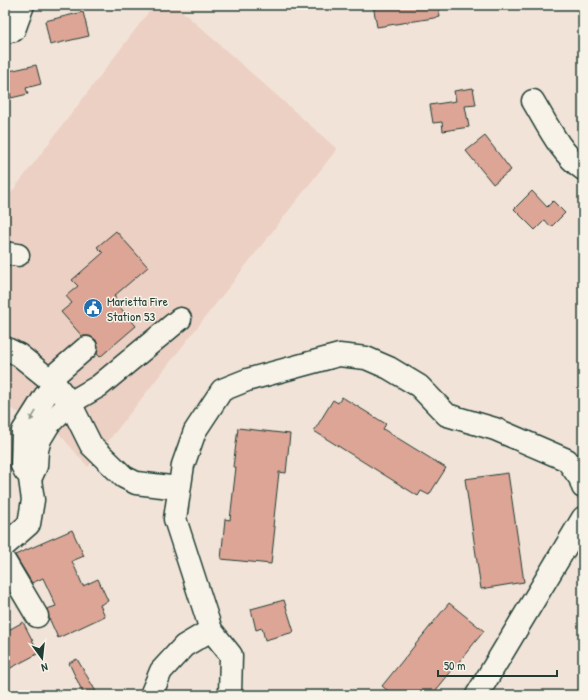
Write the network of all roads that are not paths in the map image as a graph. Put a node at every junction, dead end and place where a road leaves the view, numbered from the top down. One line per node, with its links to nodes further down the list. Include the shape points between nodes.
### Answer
1 (23, 5): 2 (street, via 14,30)
2 (5, 32)
3 (533, 101): 4 (street, via 568,155)
4 (583, 169)
5 (180, 319): 9 (street, via 109,378)
6 (5, 348): 8 (street, via 19,355)
7 (86, 348): 8 (street)
8 (52, 382): 9 (street); 10 (street, one-way to 10, via 23,431 22,465)
9 (70, 403): 10 (street, via 49,424 40,439 36,466); 12 (street, via 91,445 124,477 136,483)
10 (30, 479): 14 (street, via 33,500 30,524)
11 (583, 487): 12 (street, via 580,478 567,460 495,429 447,415 419,386 389,368 366,358 339,355 247,380 222,390 195,431 183,465)
12 (179, 488): 16 (street, via 175,519)
13 (583, 518): 19 (street)
14 (5, 548): 15 (street)
15 (37, 616)
16 (211, 630): 17 (street, via 184,646 161,671); 18 (street, via 231,655)
17 (150, 695)
18 (230, 695)
19 (477, 695)

